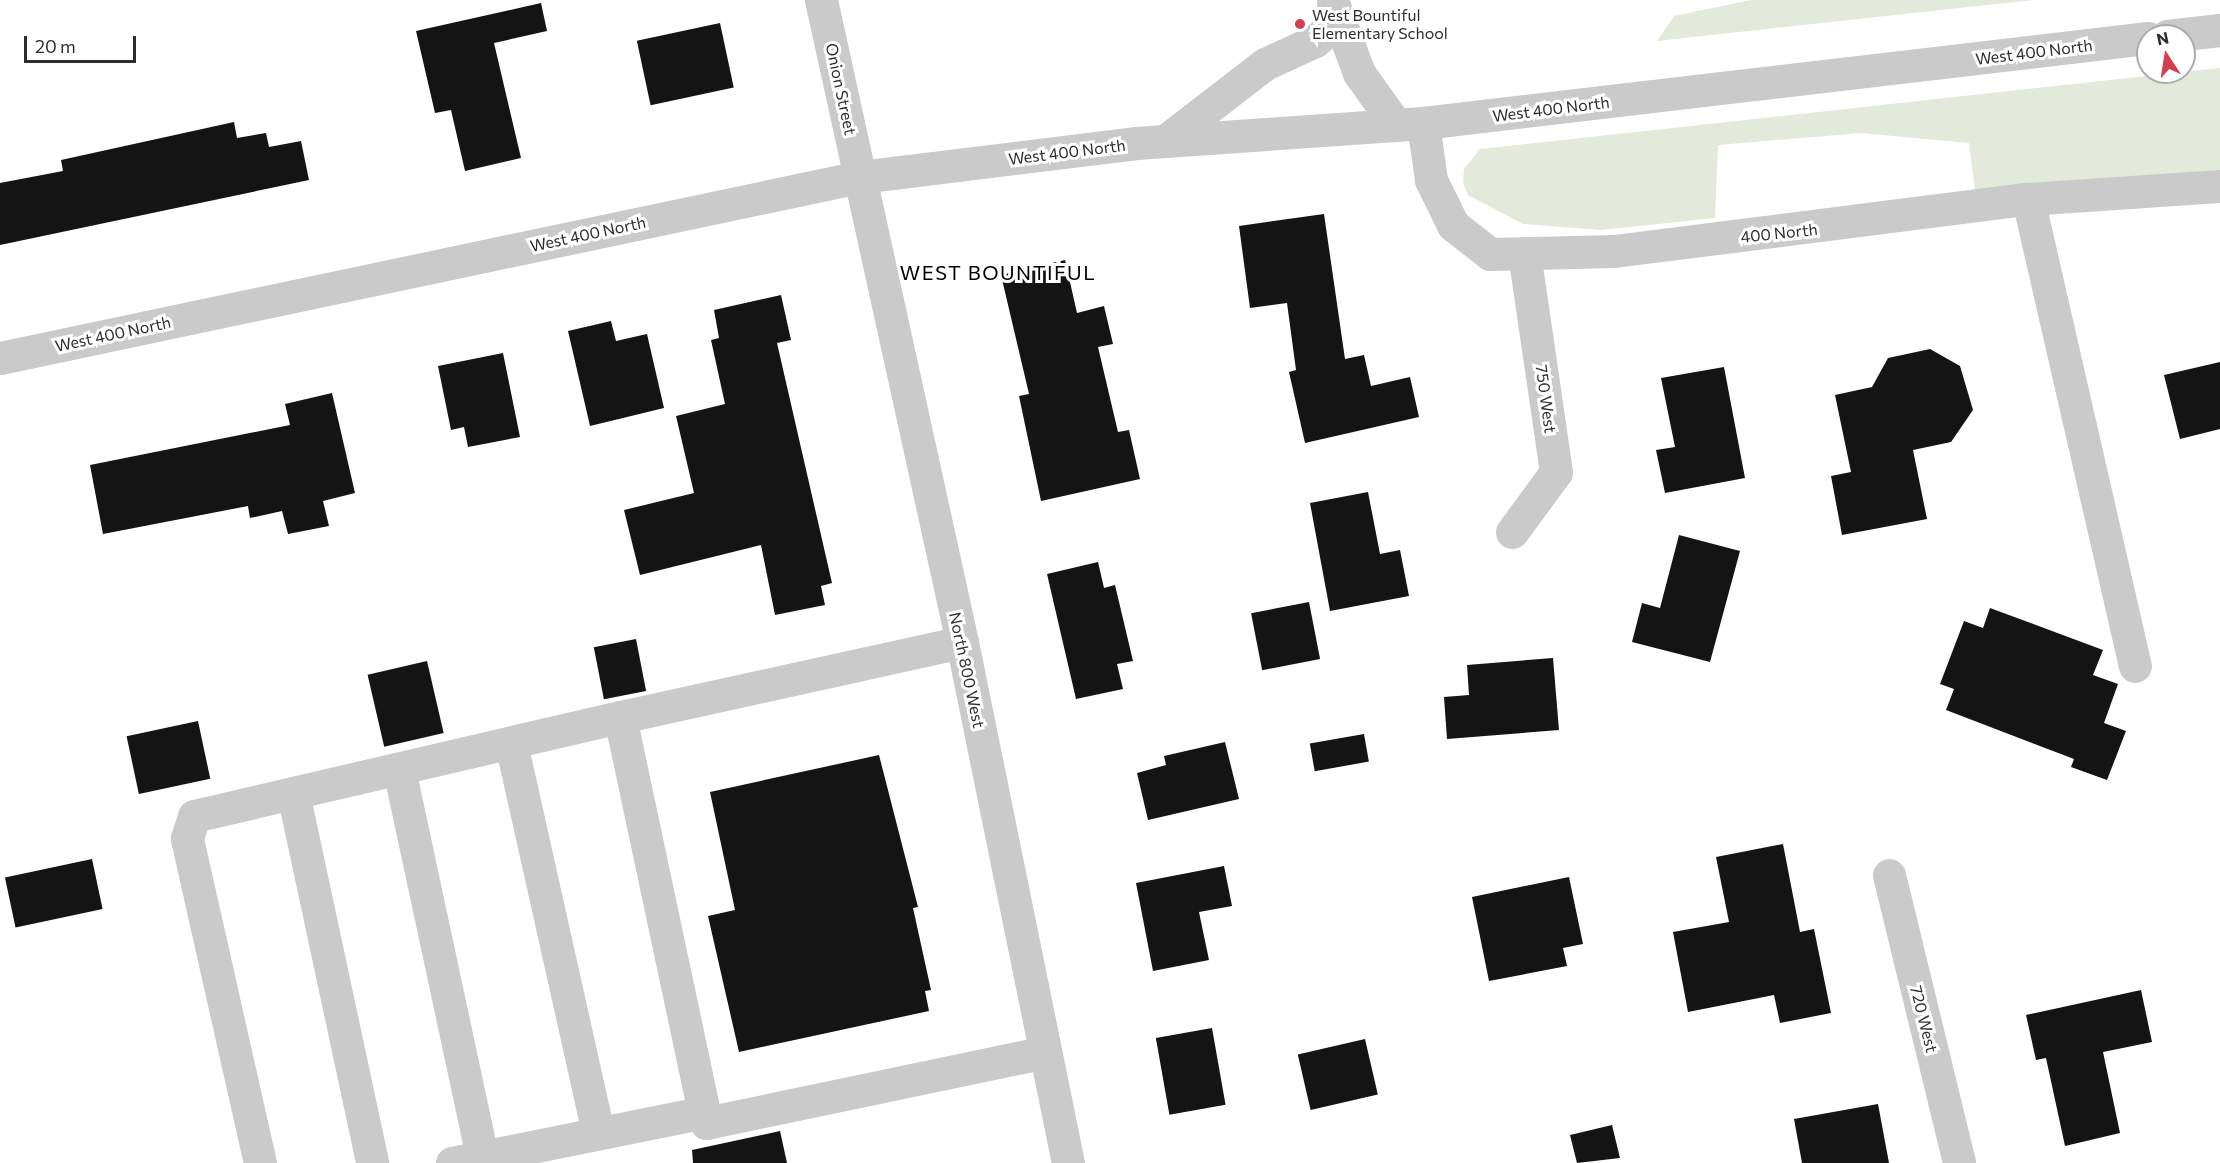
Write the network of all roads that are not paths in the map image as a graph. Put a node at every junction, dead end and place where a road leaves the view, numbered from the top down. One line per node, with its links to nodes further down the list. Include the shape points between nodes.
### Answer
1 (821, 0): 8 (street, Onion Street)
2 (1334, 11): 6 (street, via 1359,73); 7 (street, via 1315,42 1264,64)
3 (2220, 30): 4 (street)
4 (2196, 33)
5 (2136, 39): 6 (street, West 400 North)
6 (1410, 124): 7 (street, West 400 North); 11 (street, 400 North, via 1453,225 1490,254)
7 (1165, 141): 8 (street, West 400 North)
8 (860, 177): 12 (street, West 400 North); 14 (street, North 800 West)
9 (2220, 186): 10 (street, 400 North)
10 (2028, 199): 11 (street, 400 North, via 1614,251); 15 (street)
11 (1524, 253): 13 (street, 750 West, via 1556,472)
12 (0, 358)
13 (1512, 532)
14 (962, 642): 16 (street); 21 (street, North 800 West)
15 (2134, 666)
16 (620, 717): 17 (street); 22 (street)
17 (511, 742): 18 (street); 23 (street)
18 (399, 769): 19 (street); 24 (street)
19 (293, 793): 25 (street, via 194,816 187,838); 26 (street)
20 (1889, 875): 28 (street, 720 West)
21 (1045, 1052): 22 (street, via 706,1123); 27 (street, North 800 West)
22 (704, 1112): 23 (street)
23 (598, 1133): 24 (street)
24 (467, 1160)
25 (260, 1163)
26 (372, 1163)
27 (1068, 1163)
28 (1959, 1163)

